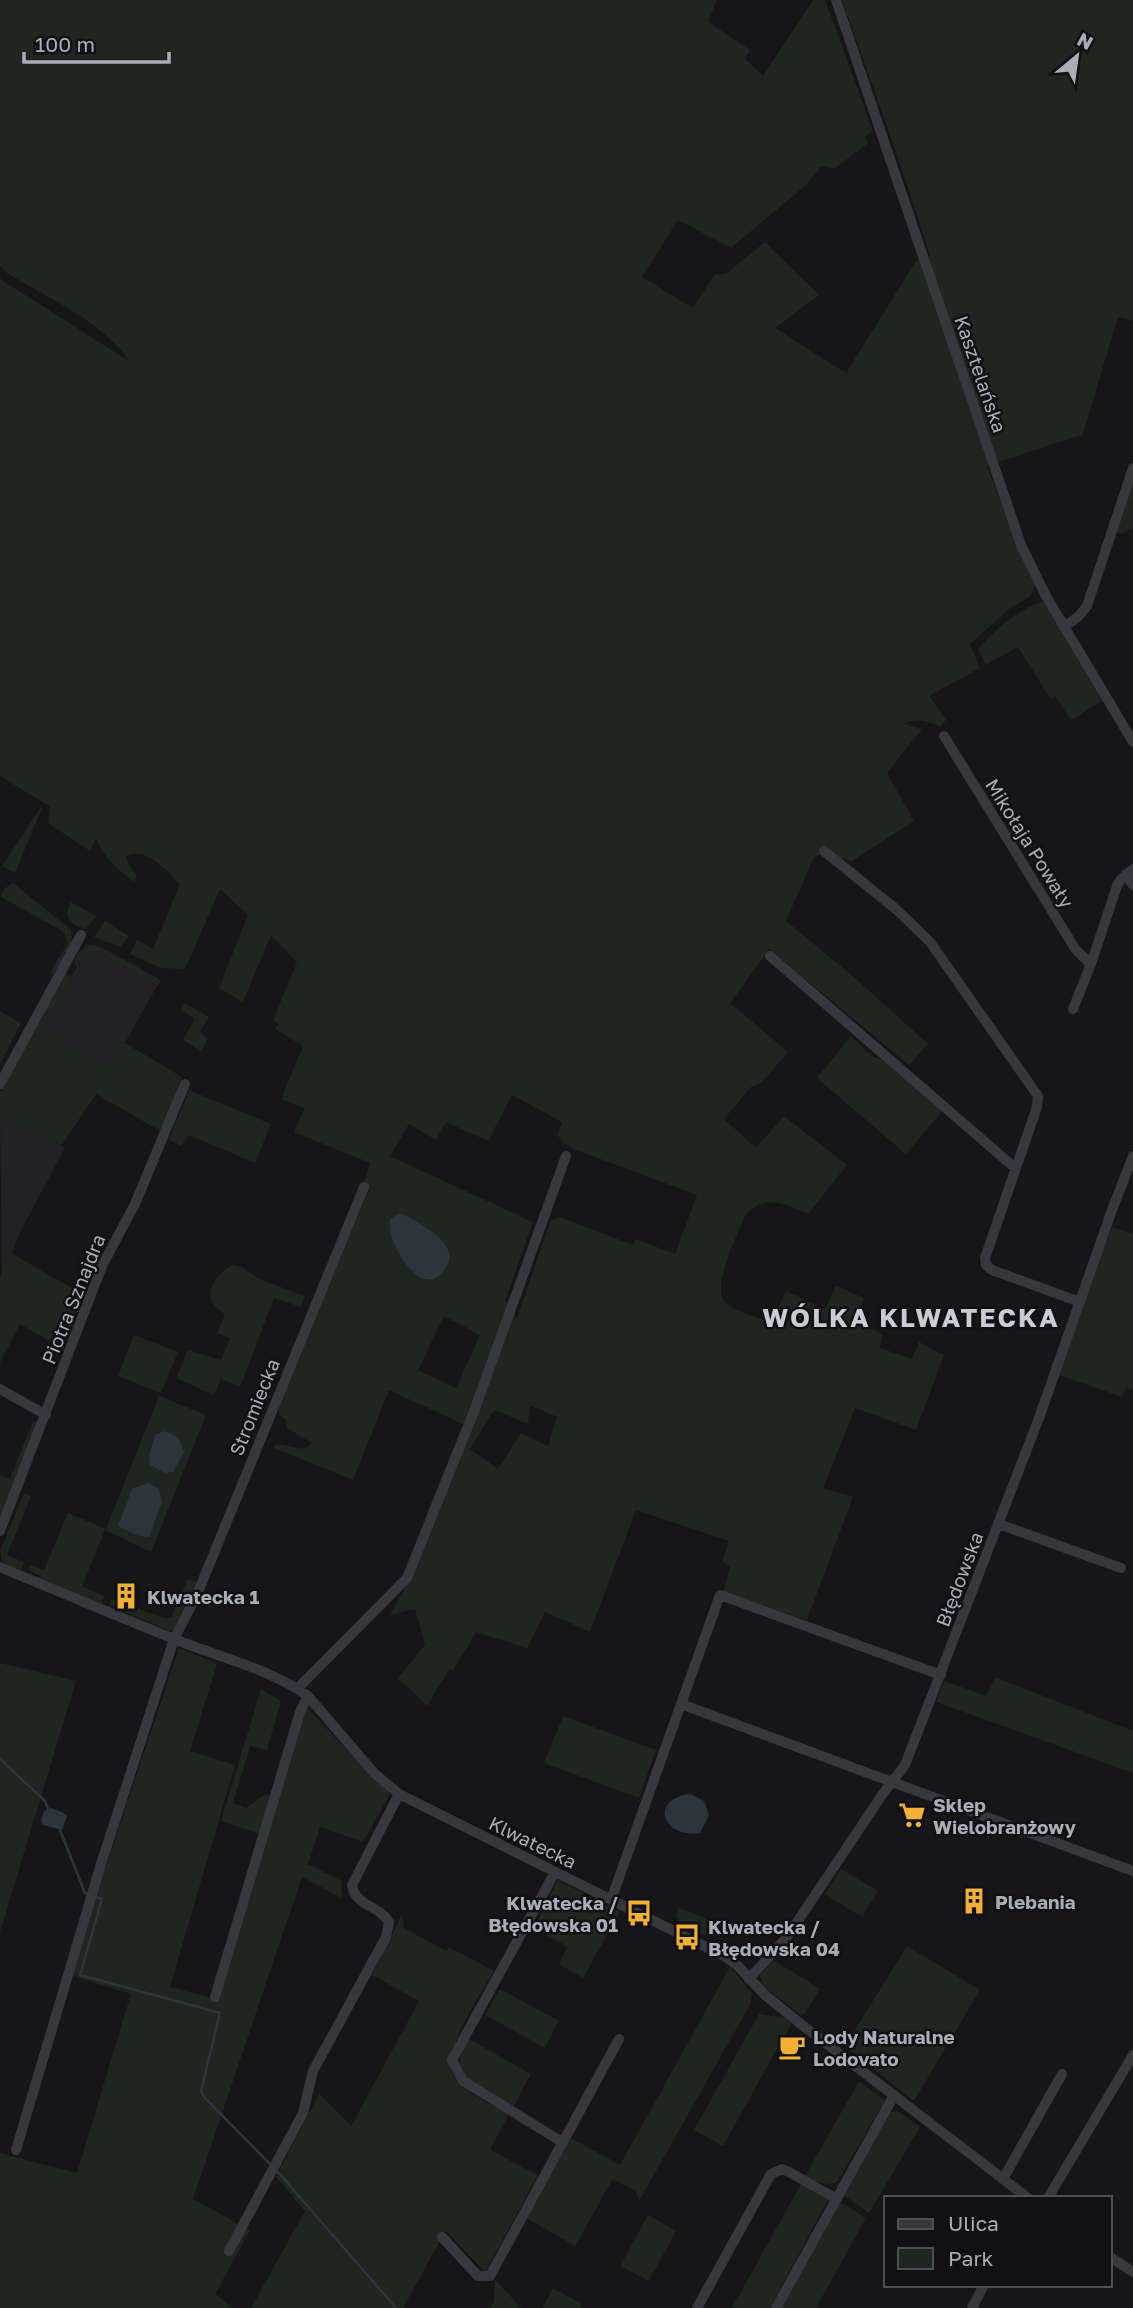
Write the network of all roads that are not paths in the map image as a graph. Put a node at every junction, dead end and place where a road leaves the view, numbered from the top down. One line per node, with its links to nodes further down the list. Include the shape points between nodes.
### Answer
1 (836, 0): 3 (street, Kasztelańska, via 1021,545)
2 (1133, 468): 3 (street, via 1087,606)
3 (1064, 627): 5 (street, Kasztelańska)
4 (944, 736): 11 (street, Mikołaja Powały, via 1076,950)
5 (1133, 742)
6 (824, 851): 17 (street, via 930,942 1034,1090 1039,1101)
7 (1129, 872): 8 (street); 11 (street, via 1117,886)
8 (1133, 885)
9 (81, 934): 13 (street)
10 (770, 956): 17 (street)
11 (1091, 964): 12 (street)
12 (1073, 1009)
13 (0, 1084)
14 (185, 1084): 21 (street, Piotra Sznajdra, via 135,1204 102,1266)
15 (566, 1156): 28 (street, via 473,1414 407,1578)
16 (1133, 1156): 19 (street, Błędowska)
17 (1015, 1168): 19 (street, via 986,1251 986,1265)
18 (364, 1187): 26 (street, Stromiecka, via 196,1597)
19 (1080, 1302): 22 (street, Błędowska)
20 (0, 1389): 21 (street)
21 (46, 1415): 23 (street, Piotra Sznajdra)
22 (999, 1524): 25 (street); 27 (street, Błędowska)
23 (0, 1531)
24 (0, 1567): 26 (street, Klwatecka)
25 (1121, 1568)
26 (174, 1639): 28 (street, Klwatecka); 43 (street, Stromiecka)
27 (941, 1675): 30 (street, via 720,1595); 31 (street, Błędowska, via 905,1765)
28 (298, 1688): 29 (street, Klwatecka)
29 (308, 1696): 32 (street, Klwatecka, via 374,1773); 37 (street)
30 (681, 1704): 31 (street); 35 (street)
31 (891, 1783): 33 (street); 36 (street, Błędowska, via 787,1937)
32 (399, 1794): 34 (street, Klwatecka); 49 (street, via 352,1885 360,1900 386,1916 388,1930 313,2071 307,2104)
33 (1133, 1871)
34 (555, 1872): 35 (street, Klwatecka); 42 (street, via 452,2060 463,2081)
35 (611, 1899): 36 (street, Klwatecka, via 726,1957)
36 (749, 1979): 41 (street, Klwatecka)
37 (215, 1997)
38 (619, 2039): 42 (street)
39 (1133, 2055): 46 (street)
40 (1062, 2074): 44 (street)
41 (893, 2097): 44 (street, Klwatecka); 47 (street)
42 (562, 2142): 48 (street, via 490,2276 478,2276)
43 (16, 2150)
44 (1003, 2179): 45 (street, Klwatecka)
45 (1025, 2196)
46 (1049, 2196)
47 (837, 2199): 53 (street, via 782,2169 771,2174); 54 (street)
48 (442, 2237)
49 (229, 2251)
50 (1112, 2258): 51 (street)
51 (1133, 2272)
52 (983, 2287): 55 (street)
53 (697, 2308)
54 (776, 2308)
55 (972, 2308)

